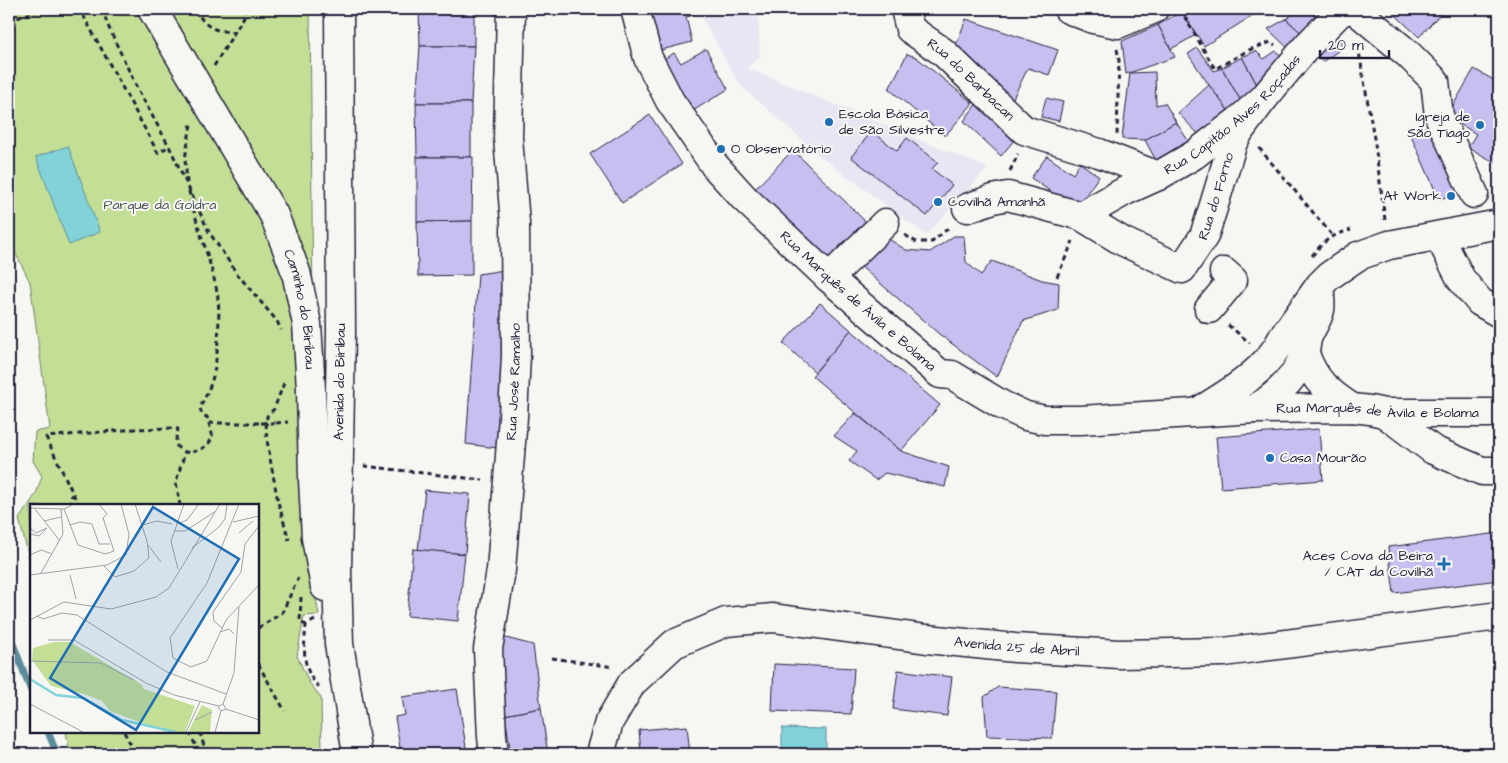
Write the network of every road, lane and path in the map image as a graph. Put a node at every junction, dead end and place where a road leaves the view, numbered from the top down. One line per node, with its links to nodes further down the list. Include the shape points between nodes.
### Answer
1 (42, 9): 15 (path)
2 (102, 9): 23 (path, via 138,90)
3 (152, 9): 72 (street, Caminho do Biribau, via 274,216 296,272 307,324 316,538)
4 (195, 9): 17 (path, via 203,22 219,31)
5 (245, 9): 17 (path)
6 (339, 9): 72 (street, Avenida do Biribau, via 341,331 336,571)
7 (511, 9): 85 (street, Rua José Ramalho, via 508,138 515,223 516,355 501,570 488,648)
8 (635, 9): 40 (street, Rua Marquês de Ávila e Bolama, via 648,58 670,101 715,166 744,198)
9 (905, 9): 25 (street, Rua do Barbacan, via 910,29 943,52 1024,130)
10 (1068, 9): 16 (street)
11 (1167, 9): 16 (street, via 1118,24); 19 (path, via 1215,69 1271,42)
12 (1348, 9): 19 (street, Rua Capitão Alves Roçadas, via 1340,13)
13 (1354, 9): 29 (street, via 1435,81 1440,116)
14 (83, 15): 23 (path, via 158,153)
15 (9, 21)
16 (1111, 23): 25 (path, via 1119,60)
17 (235, 32): 18 (path)
18 (228, 45)
19 (1295, 61): 21 (street, Rua Capitão Alves Roçadas)
20 (1363, 72): 33 (path)
21 (1264, 98): 27 (street, Rua Capitão Alves Roçadas, via 1194,155); 32 (street, Rua do Forno, via 1233,142 1204,236 1182,268 1122,241)
22 (192, 115): 28 (path, via 185,159)
23 (169, 146): 28 (path)
24 (1020, 152): 30 (path, via 1007,177)
25 (1116, 160): 27 (street, Rua do Barbacan)
26 (1272, 163): 36 (path)
27 (1158, 176): 32 (street, Rua Capitão Alves Roçadas)
28 (188, 186): 44 (path, via 209,232 238,275 277,321); 53 (path, via 218,294 218,339 212,378 200,408)
29 (1474, 194)
30 (1008, 196): 31 (street); 32 (street)
31 (967, 208): 34 (path, via 932,242 916,242)
32 (1081, 216): 39 (path)
33 (1385, 219)
34 (885, 223): 40 (street)
35 (1496, 227): 37 (street)
36 (1332, 235)
37 (1439, 236): 41 (street, via 1388,245 1358,256 1342,265); 43 (street, via 1461,279 1480,302)
38 (1224, 272): 42 (street, via 1233,280)
39 (1057, 277)
40 (829, 278): 50 (street, Rua Marquês de Ávila e Bolama, via 940,374 952,375 1026,416 1045,420 1080,420)
41 (1320, 285): 45 (street); 46 (street, via 1320,310)
42 (1209, 309)
43 (1499, 313)
44 (284, 336)
45 (1280, 344): 48 (street); 50 (street, via 1247,380)
46 (1305, 354): 48 (street, via 1292,377); 49 (street, via 1318,380)
47 (286, 379): 55 (path, via 274,409 267,416)
48 (1270, 397): 49 (street, Rua Marquês de Ávila e Bolama); 50 (street, Rua Marquês de Ávila e Bolama)
49 (1342, 409): 51 (street, Rua Marquês de Ávila e Bolama)
50 (1199, 412)
51 (1384, 413): 52 (street, Rua Marquês de Ávila e Bolama); 59 (street, via 1433,450 1482,470)
52 (1499, 413)
53 (209, 423): 55 (path); 57 (path, via 213,437 210,444 196,453)
54 (261, 423): 56 (path, bridge)
55 (267, 423): 65 (path, via 278,502)
56 (276, 423)
57 (185, 452): 61 (path, via 177,448 178,429 175,428 46,437); 64 (path, via 176,482)
58 (364, 466): 60 (path)
59 (1499, 471)
60 (486, 481)
61 (72, 492): 62 (path); 63 (path)
62 (70, 504)
63 (78, 504)
64 (180, 504)
65 (292, 549)
66 (298, 577): 71 (path, via 282,613)
67 (301, 592): 70 (path, via 300,622)
68 (1499, 616): 86 (street, Avenida 25 de Abril, via 1224,652 1119,654 986,645 773,618 726,622 674,644 632,683 609,722)
69 (319, 620): 70 (path)
70 (306, 625): 76 (path, via 305,661)
71 (259, 627)
72 (339, 644): 84 (street, Avenida do Biribau)
73 (552, 658): 75 (path)
74 (259, 666): 77 (path)
75 (612, 666)
76 (322, 689)
77 (285, 711)
78 (125, 733): 81 (path)
79 (190, 733): 82 (path)
80 (200, 733): 83 (path)
81 (136, 754)
82 (200, 754)
83 (206, 754)
84 (357, 754)
85 (494, 754)
86 (600, 754)

